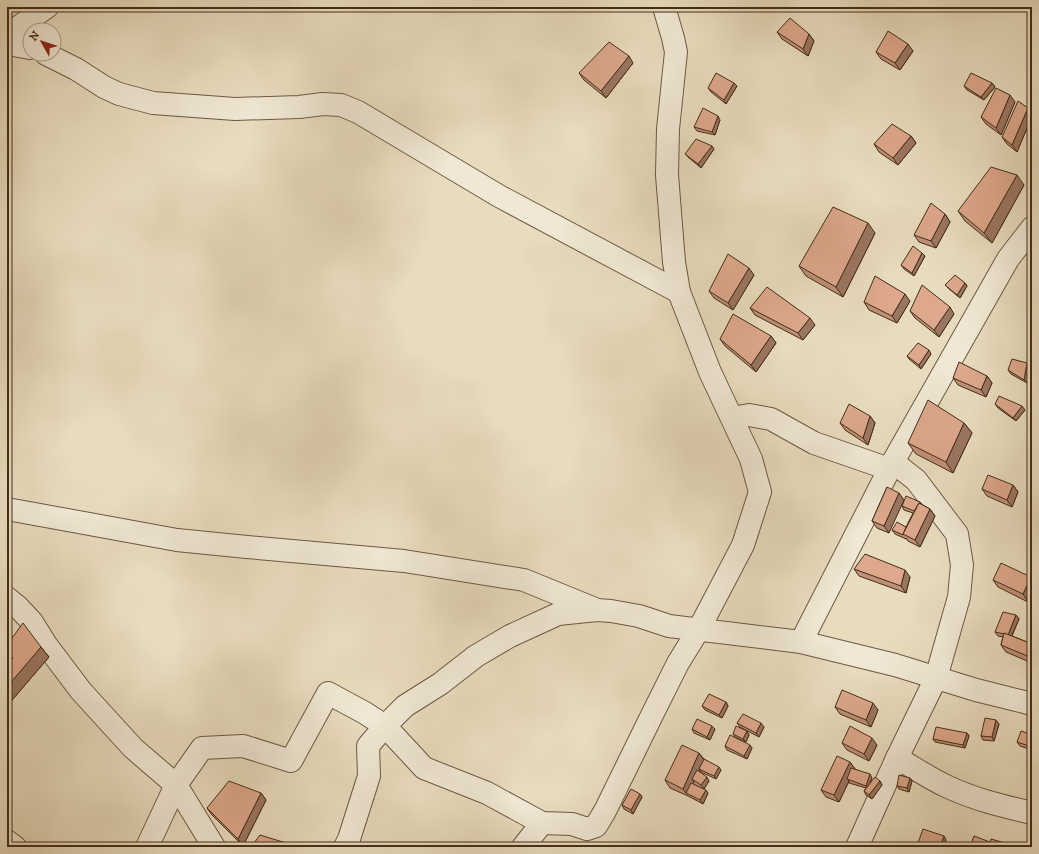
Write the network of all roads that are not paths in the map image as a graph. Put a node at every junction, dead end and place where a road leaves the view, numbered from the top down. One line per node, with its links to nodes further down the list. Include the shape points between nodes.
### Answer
1 (47, 7): 3 (street)
2 (664, 7): 8 (street, via 676,52 668,129 667,175)
3 (7, 35)
4 (7, 45): 5 (street)
5 (22, 47)
6 (62, 62): 8 (street, via 119,94 153,103 235,109 341,105 358,112 499,196)
7 (1032, 228): 10 (street, via 1008,259)
8 (679, 292): 9 (street, via 710,372)
9 (733, 418): 10 (street, via 748,416 771,419 814,443); 14 (street, via 751,459 760,492 743,545)
10 (891, 465): 15 (street); 16 (street, via 916,480 957,534 962,565 959,597)
11 (7, 509): 13 (street, via 177,540 404,560 524,580)
12 (7, 598): 20 (street, via 32,622 81,691 133,748)
13 (597, 610): 14 (street, via 639,616 669,626); 18 (street, via 558,614 510,636 476,656 440,684 405,706)
14 (699, 629): 15 (street); 22 (street, via 678,663 596,826 588,829 572,824)
15 (801, 642): 16 (street)
16 (936, 678): 17 (street); 19 (street)
17 (1032, 704)
18 (385, 726): 20 (street, via 328,693 291,761 244,746 202,748); 22 (street, via 424,768 487,793); 27 (street, via 368,746 369,776)
19 (897, 758): 21 (street, via 945,786 967,795); 29 (street)
20 (176, 785): 25 (street); 26 (street)
21 (1032, 813)
22 (542, 823): 28 (street)
23 (7, 841): 24 (street)
24 (15, 847)
25 (147, 847)
26 (214, 847)
27 (345, 847)
28 (523, 847)
29 (857, 847)

